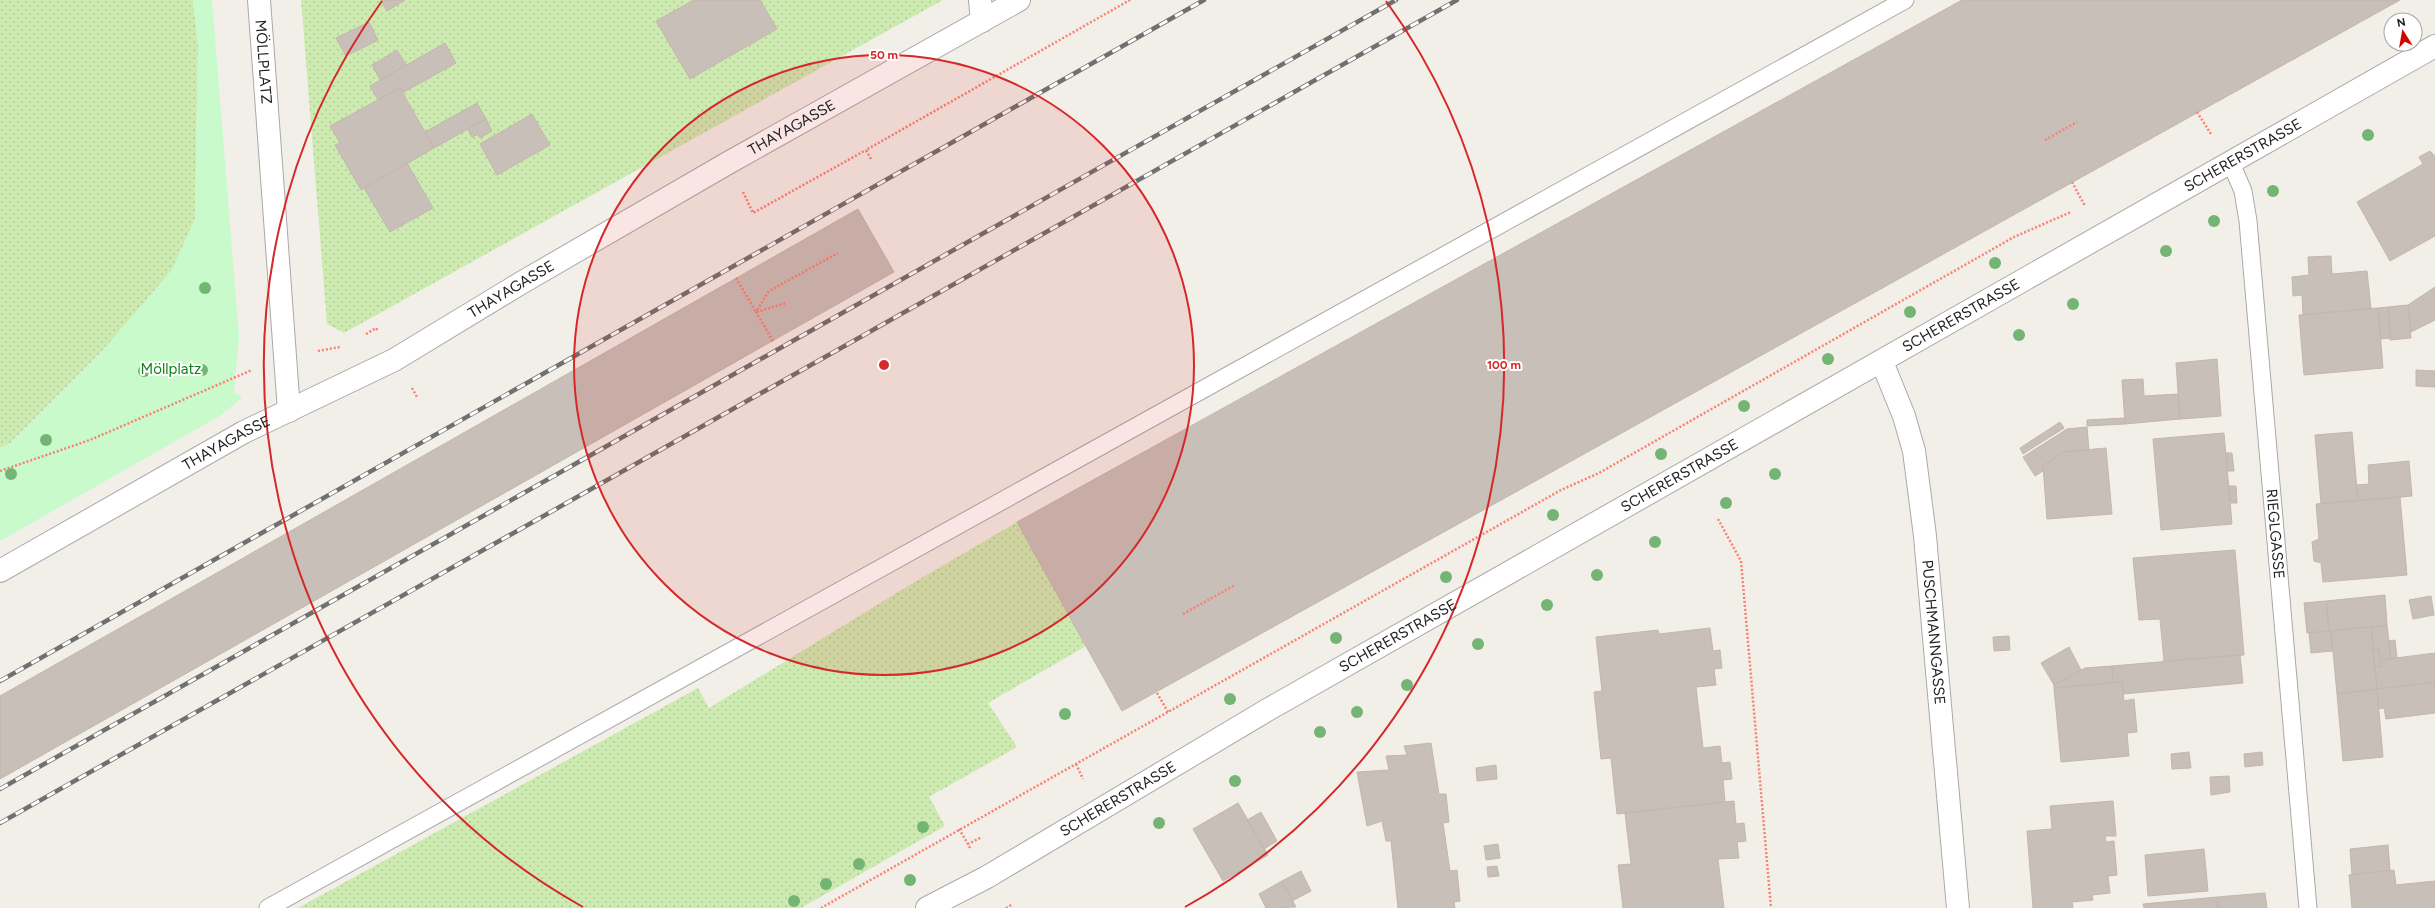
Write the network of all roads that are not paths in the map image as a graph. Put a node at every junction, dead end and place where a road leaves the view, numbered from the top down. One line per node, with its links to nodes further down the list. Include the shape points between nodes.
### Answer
1 (259, 0): 8 (street, MÖLLPLATZ)
2 (1019, 0): 4 (street, THAYAGASSE)
3 (1905, 0): 11 (lane)
4 (981, 10): 8 (street, THAYAGASSE, via 394,360)
5 (2435, 46): 6 (street, SCHERERSTRASSE)
6 (2231, 163): 7 (street, SCHERERSTRASSE); 14 (lane, RIEGLGASSE, via 2243,191 2248,221)
7 (1882, 362): 10 (street, SCHERERSTRASSE, via 1269,709); 13 (street, PUSCHMANNGASSE, via 1904,416 1914,451 1925,536)
8 (289, 411): 9 (street, THAYAGASSE, via 244,432)
9 (0, 571)
10 (951, 902): 12 (street, SCHERERSTRASSE)
11 (268, 908)
12 (927, 908)
13 (1958, 908)
14 (2308, 908)

